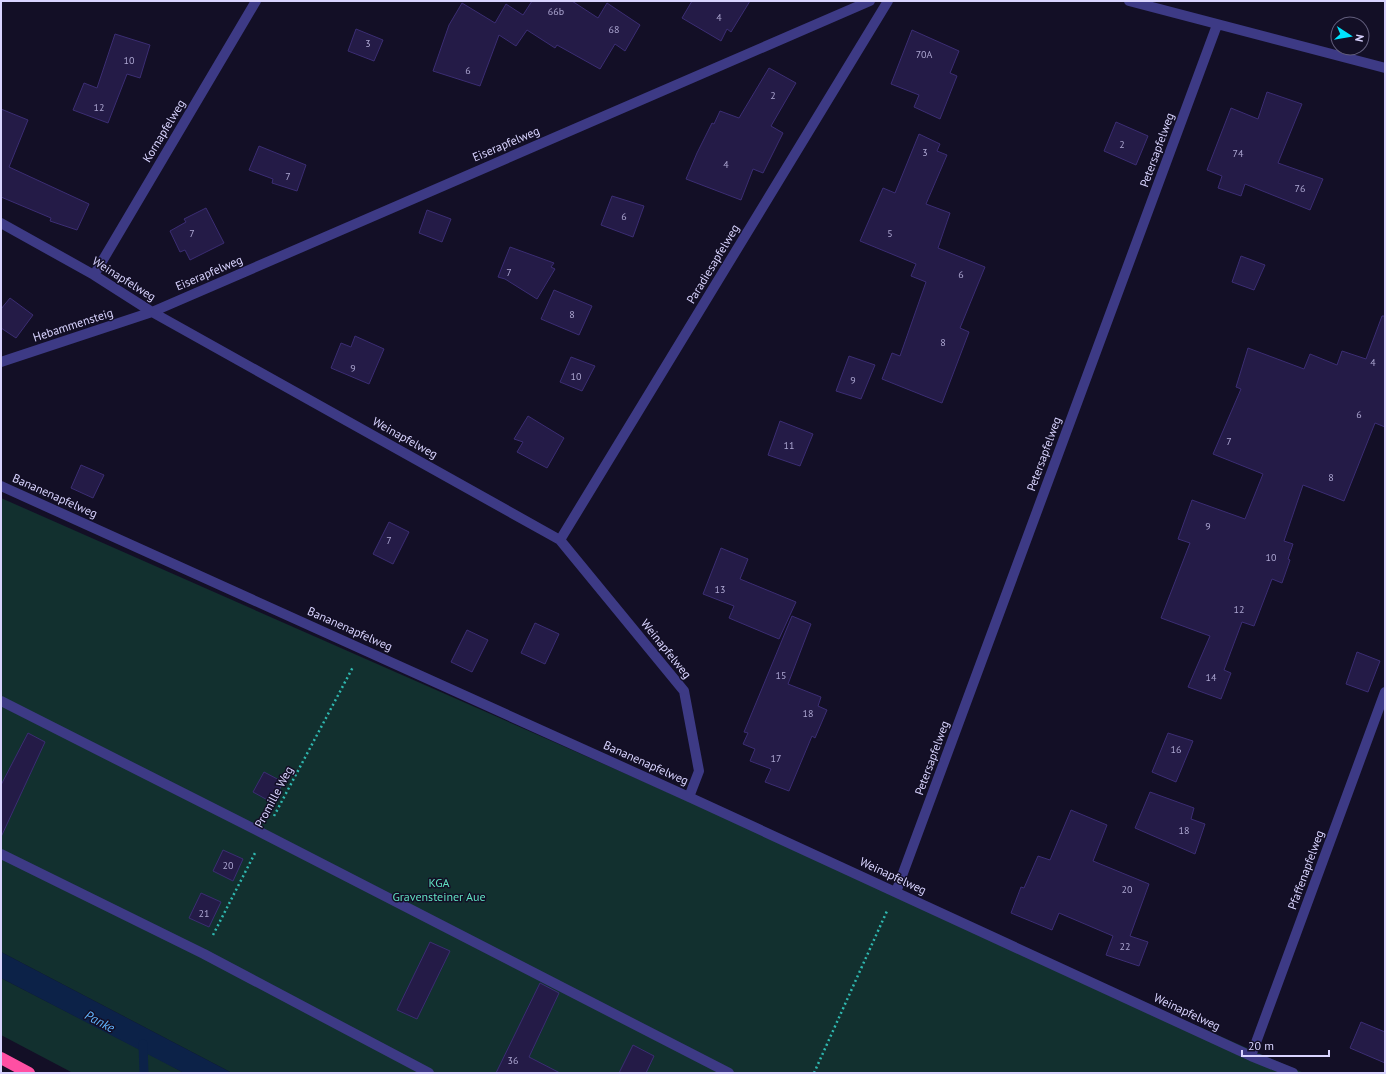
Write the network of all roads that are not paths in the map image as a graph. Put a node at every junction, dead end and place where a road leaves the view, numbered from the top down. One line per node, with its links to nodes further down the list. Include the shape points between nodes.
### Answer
1 (256, 1): 8 (street, Kornapfelweg)
2 (870, 1): 9 (street, Eiserapfelweg)
3 (888, 1): 12 (street, Paradiesapfelweg)
4 (1129, 1): 5 (street)
5 (1217, 25): 6 (street); 17 (street, Petersapfelweg)
6 (1385, 68)
7 (1, 223): 8 (street, Weinapfelweg)
8 (94, 275): 9 (street, Weinapfelweg)
9 (152, 312): 10 (street, Hebammensteig); 12 (street, Weinapfelweg)
10 (1, 362)
11 (1, 486): 15 (street, Bananenapfelweg)
12 (560, 540): 15 (street, Weinapfelweg, via 684,691 698,771)
13 (1385, 692): 18 (street, Pfaffenapfelweg)
14 (1, 701): 22 (street)
15 (689, 797): 17 (street, Weinapfelweg)
16 (1, 854): 21 (street, via 204,954)
17 (896, 892): 18 (street, Weinapfelweg)
18 (1251, 1056): 23 (street, Weinapfelweg)
19 (1, 1058): 20 (highway)
20 (29, 1073)
21 (429, 1073)
22 (729, 1073)
23 (1293, 1073)

